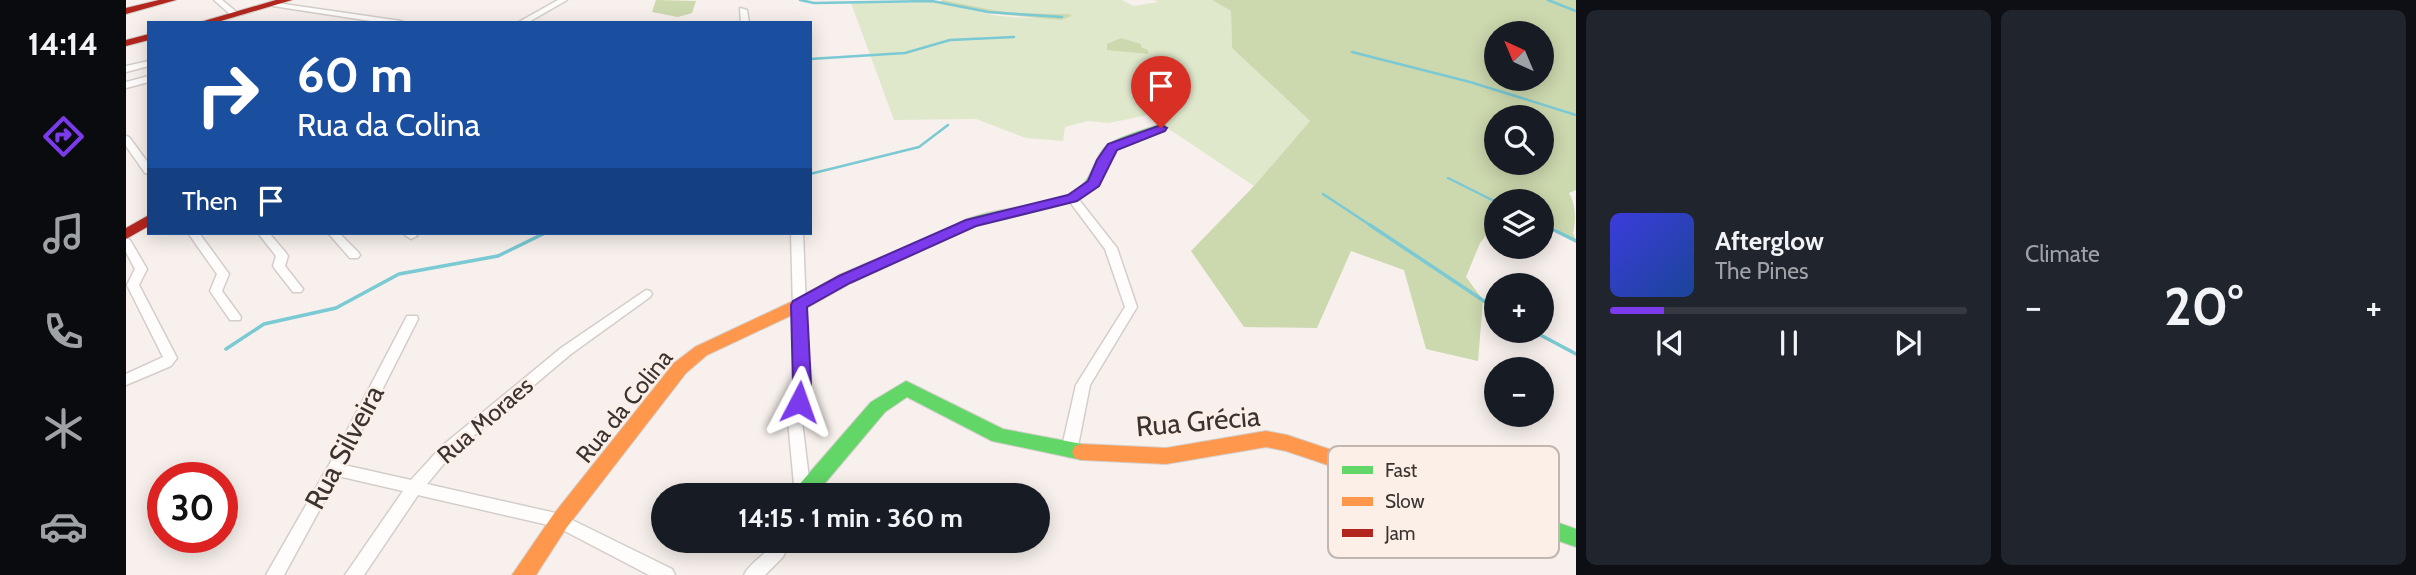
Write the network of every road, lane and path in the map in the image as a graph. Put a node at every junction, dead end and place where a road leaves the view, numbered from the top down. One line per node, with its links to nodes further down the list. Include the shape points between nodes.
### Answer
1 (171, 0): 6 (street)
2 (218, 0): 7 (street)
3 (563, 0): 10 (street)
4 (280, 2): 7 (street); 9 (street)
5 (743, 10): 11 (street)
6 (126, 11)
7 (235, 14): 8 (street)
8 (209, 21)
9 (389, 21)
10 (525, 21)
11 (745, 21)
12 (147, 38): 13 (street)
13 (126, 43)
14 (147, 64): 15 (street)
15 (126, 69)
16 (147, 80): 17 (street)
17 (126, 85)
18 (1161, 128): 21 (street, Rua da Colina, via 1112,147 1094,183)
19 (126, 139): 20 (street)
20 (147, 168)
21 (1072, 198): 32 (street, Rua da Colina, via 971,223 845,279); 36 (street, via 1111,248 1130,307 1083,385)
22 (147, 220): 23 (street)
23 (126, 235)
24 (194, 235): 33 (street, via 223,274 216,291)
25 (265, 235): 30 (street, via 282,256 279,266)
26 (336, 235): 29 (street)
27 (797, 235): 32 (street)
28 (126, 242): 35 (street, via 141,270 132,285 170,358)
29 (354, 255)
30 (297, 289)
31 (646, 294): 41 (street, Rua Moraes, via 566,351 447,450)
32 (799, 305): 39 (street, via 802,384 795,421); 42 (street, Rua da Colina, via 701,351 680,368)
33 (234, 317)
34 (412, 319): 38 (street, Rua Silveira)
35 (126, 380)
36 (1069, 451): 37 (street, Rua Grécia, via 1166,456 1266,439); 40 (street, Rua Grécia, via 999,436 906,388 878,407)
37 (1328, 457)
38 (334, 469): 41 (street); 46 (street, Rua Silveira)
39 (803, 483)
40 (813, 483)
41 (415, 487): 42 (street); 47 (street, Rua Moraes)
42 (560, 521): 48 (street, Rua da Colina); 49 (street)
43 (1559, 532): 44 (street, Rua Grécia)
44 (1576, 538)
45 (776, 553): 50 (street)
46 (275, 575)
47 (354, 575)
48 (523, 575)
49 (666, 575)
50 (753, 575)

